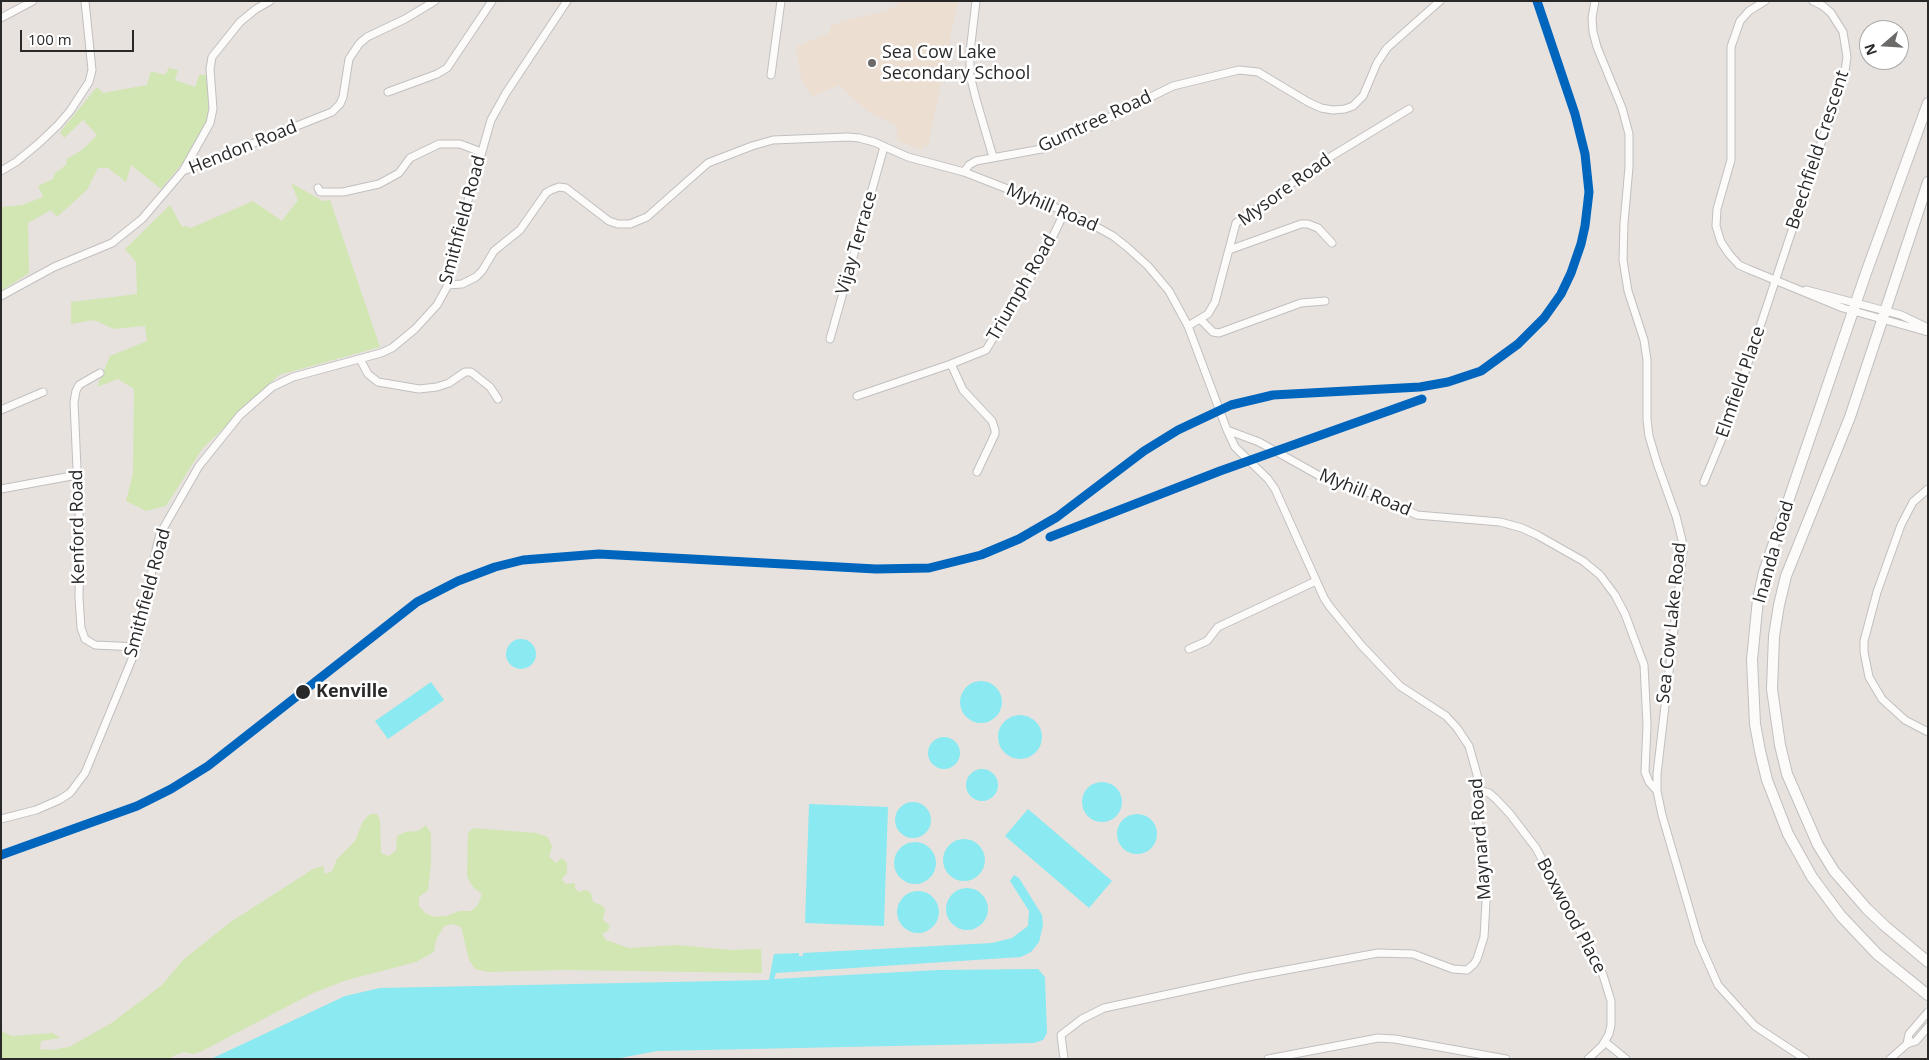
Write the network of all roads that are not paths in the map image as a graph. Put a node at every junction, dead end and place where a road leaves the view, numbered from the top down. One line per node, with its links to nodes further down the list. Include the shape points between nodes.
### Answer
1 (33, 1): 13 (street)
2 (86, 1): 21 (street, via 92,70 89,82 58,125)
3 (270, 1): 22 (street, via 240,22 212,57 213,109 210,123)
4 (436, 1): 22 (street, Hendon Road, via 358,44 349,59 340,104 332,112)
5 (492, 1): 15 (street, via 447,68)
6 (567, 1): 19 (street, Smithfield Road, via 494,113)
7 (781, 1): 14 (street)
8 (976, 1): 20 (street, via 970,75)
9 (1440, 1): 20 (street, Gumtree Road, via 1387,48 1363,96 1345,109 1321,108 1258,72 1239,70 1174,86 1047,148)
10 (1595, 1): 59 (street, Sea Cow Lake Road, via 1593,32 1629,134 1623,260 1628,291 1646,353 1649,436 1676,516 1683,552)
11 (1765, 1): 29 (street, via 1740,21 1731,47 1731,160 1717,209 1716,226 1721,242 1739,264)
12 (1813, 1): 29 (street, Beechfield Crescent, via 1826,9 1838,23 1848,57)
13 (1, 18)
14 (771, 75)
15 (388, 92)
16 (1928, 103): 34 (main road, Inanda Road)
17 (1409, 109): 28 (street, Mysore Road, via 1322,162 1239,220 1234,226)
18 (884, 147): 23 (street); 30 (street, via 848,137 782,140 752,146 708,163 647,218 630,224 609,221 566,188 559,188 546,193 520,230 494,251 476,278 462,284); 40 (street, Vijay Terrace)
19 (481, 152): 25 (street, via 460,144 439,144 410,158 399,173 379,184 344,192 320,192); 30 (street, Smithfield Road)
20 (993, 157): 23 (street, Gumtree Road, via 972,162)
21 (1, 171)
22 (183, 171): 32 (street, Hendon Road, via 142,219 116,240 54,267)
23 (964, 172): 26 (street, Myhill Road)
24 (1928, 182): 35 (main road, Inanda Road)
25 (318, 188)
26 (1065, 211): 37 (street, Myhill Road, via 1113,236 1138,256 1169,292); 42 (street, Triumph Road, via 1044,256 990,346 982,353)
27 (1332, 243): 28 (street, via 1318,228 1301,224)
28 (1229, 250): 36 (street, Mysore Road, via 1215,302 1208,314)
29 (1775, 280): 31 (street); 51 (street, Elmfield Place, via 1727,426)
30 (448, 284): 41 (street, Smithfield Road, via 436,305 415,329 392,348)
31 (1796, 288): 34 (street, via 1843,308); 34 (street, via 1846,299)
32 (1, 296)
33 (1324, 301): 36 (street, via 1301,303 1219,333 1213,332)
34 (1855, 307): 35 (street); 62 (main road, Inanda Road, via 1764,572 1752,660 1755,724 1775,802 1812,877 1859,936)
35 (1885, 316): 38 (street, via 1900,315); 39 (street); 61 (main road, Inanda Road, via 1850,417 1786,576 1774,636 1772,689 1787,774 1818,845 1834,871 1867,909)
36 (1200, 319): 37 (street, Mysore Road)
37 (1188, 326): 48 (street, Myhill Road)
38 (1928, 328)
39 (1928, 332)
40 (830, 339)
41 (360, 359): 46 (street, via 368,374 378,382 419,389 437,387 471,372 490,387); 55 (street, Smithfield Road, via 293,377 272,387 240,415 199,466 160,534)
42 (951, 364): 45 (street, Triumph Road); 49 (street, via 963,390 992,421 995,430)
43 (100, 373): 50 (street, Kenford Road, via 79,384 76,391)
44 (42, 392): 47 (street)
45 (857, 396)
46 (498, 399)
47 (1, 410)
48 (1226, 430): 54 (street, Maynard Road, via 1235,447 1275,489); 59 (street, Myhill Road, via 1267,446 1327,480 1373,494 1417,515 1500,522 1522,528 1591,567 1607,583 1621,605 1641,654 1646,676 1645,772 1648,782)
49 (977, 472)
50 (77, 475): 52 (street); 55 (street, Kenford Road, via 82,634 94,645)
51 (1704, 482)
52 (1, 489)
53 (1928, 489): 57 (street, via 1913,502 1901,526 1870,613 1864,646 1869,677 1882,699 1904,720)
54 (1316, 581): 56 (street, via 1218,627 1207,641); 58 (street, Maynard Road, via 1324,598 1362,646 1400,686 1446,716 1457,728 1475,762)
55 (137, 646): 60 (street, Smithfield Road, via 78,784 70,793 49,805)
56 (1189, 649)
57 (1928, 732)
58 (1478, 790): 65 (street, Boxwood Place, via 1496,799 1527,835 1595,959 1611,1001 1611,1025); 68 (street, Maynard Road, via 1478,819 1488,884 1484,937 1478,959 1471,967 1453,969 1406,952 1378,953 1104,1008 1082,1019 1061,1036)
59 (1657, 791): 73 (street, Sea Cow Lake Road, via 1699,942 1718,985 1756,1026)
60 (1, 819)
61 (1928, 962)
62 (1928, 995)
63 (1928, 1012): 66 (street, via 1909,1034)
64 (1928, 1027): 66 (street, via 1916,1041)
65 (1605, 1042): 71 (street); 72 (street)
66 (1907, 1044): 67 (street)
67 (1895, 1057)
68 (1064, 1059)
69 (1268, 1059): 70 (street, via 1378,1038)
70 (1506, 1059)
71 (1588, 1059)
72 (1626, 1059)
73 (1805, 1059)

